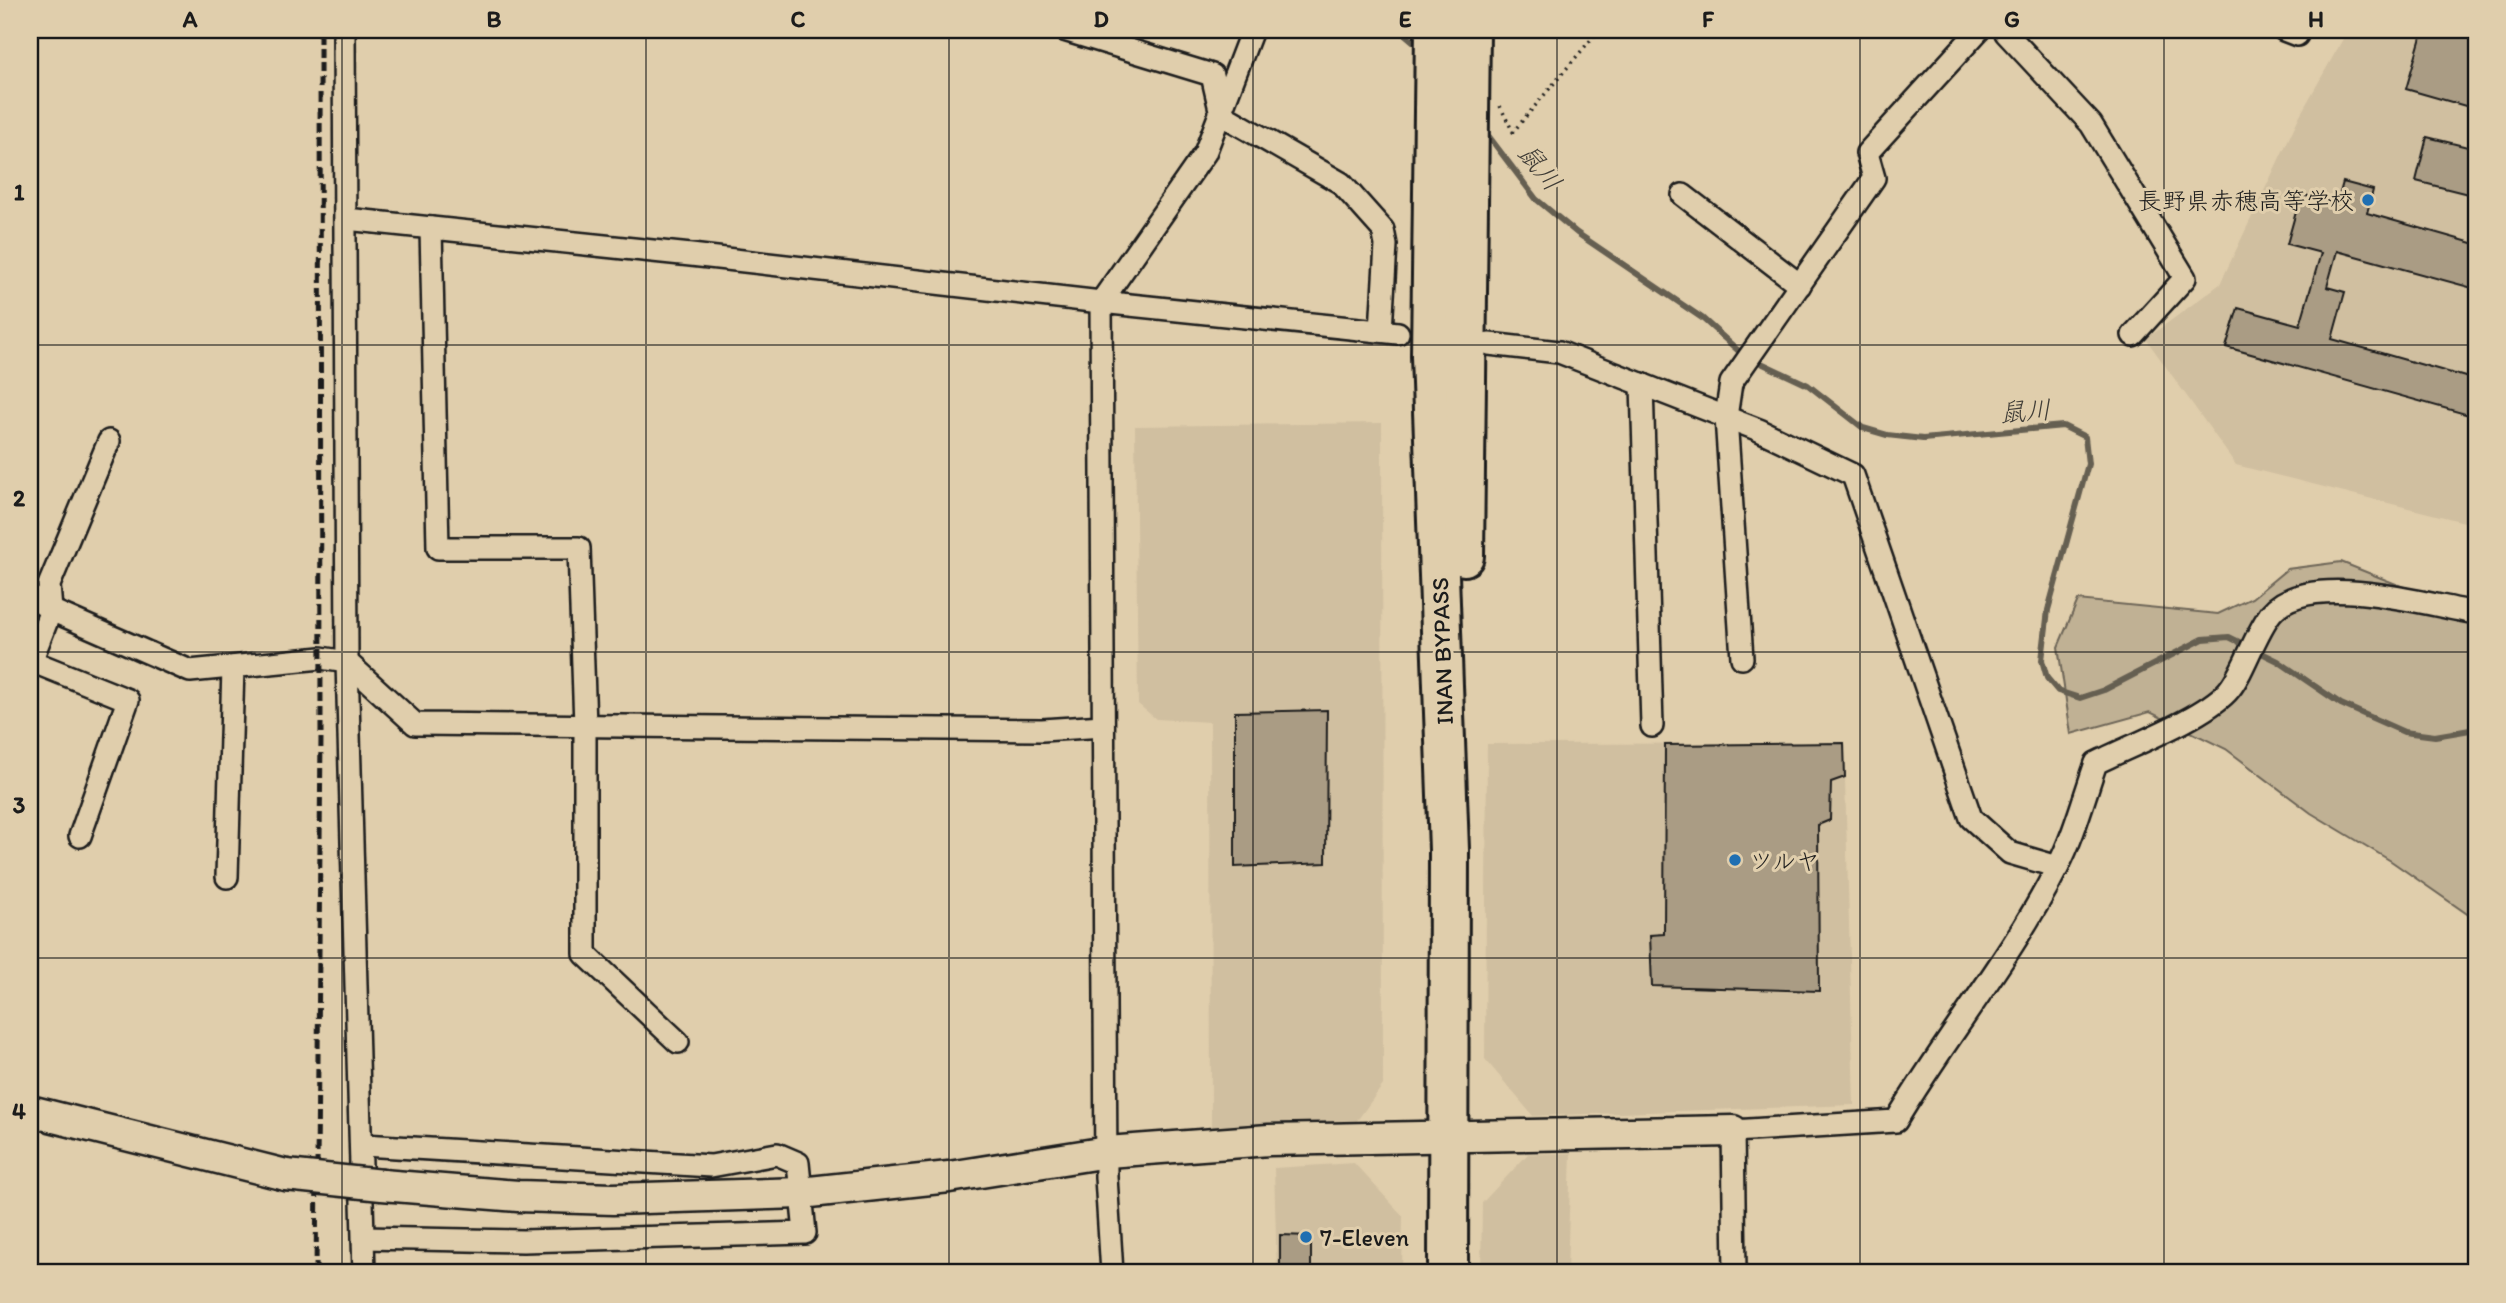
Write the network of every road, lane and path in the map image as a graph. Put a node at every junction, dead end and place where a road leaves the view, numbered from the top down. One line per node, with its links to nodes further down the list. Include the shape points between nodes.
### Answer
1 (344, 30): 11 (street)
2 (1064, 30): 9 (street, via 1212,75)
3 (1252, 30): 9 (street)
4 (1599, 30): 8 (path, via 1513,132 1500,109)
5 (1979, 30): 13 (street, via 1867,153 1874,177)
6 (2004, 31): 15 (street, via 2091,124 2185,278)
7 (1458, 32): 36 (highway, INAN BYPASS, via 1450,169)
8 (1500, 96)
9 (1221, 114): 14 (street, via 1205,153); 14 (street, via 1341,183 1383,230 1389,332)
10 (1682, 195): 13 (street)
11 (346, 219): 12 (street); 25 (street)
12 (431, 228): 14 (street); 27 (street, via 438,548 579,548)
13 (1800, 285): 18 (street, via 1731,383)
14 (1101, 302): 28 (street)
15 (2133, 335)
16 (1489, 345): 17 (street, via 1559,352)
17 (1642, 384): 18 (street); 29 (street)
18 (1726, 417): 23 (street); 31 (street, via 1853,475 1971,818 2010,853)
19 (109, 441): 21 (street, via 49,585)
20 (30, 596): 21 (street)
21 (51, 610): 24 (street); 26 (street, via 190,671)
22 (2476, 613): 31 (street, via 2342,590 2311,591 2273,610 2230,690 2214,704 2096,763)
23 (1742, 657)
24 (30, 662): 30 (street, via 128,700)
25 (347, 662): 26 (street, via 321,658); 27 (street, via 415,724); 37 (street)
26 (233, 667): 32 (street)
27 (585, 726): 28 (street, via 1042,730); 33 (street, via 585,954)
28 (1103, 726): 38 (street)
29 (1652, 726)
30 (80, 836)
31 (2058, 867): 35 (street, via 1896,1121)
32 (227, 877)
33 (678, 1042)
34 (30, 1111): 39 (street, bridge, via 286,1175 518,1196 612,1199)
35 (1733, 1131): 36 (street); 45 (street)
36 (1457, 1136): 38 (street, via 1269,1140); 43 (highway, INAN BYPASS); 44 (highway, INAN BYPASS)
37 (363, 1145): 39 (street, via 711,1166 777,1154 798,1163); 40 (street)
38 (1107, 1152): 39 (street, via 949,1177); 42 (street)
39 (801, 1193): 40 (street, via 805,1233 523,1241)
40 (364, 1238): 41 (street)
41 (364, 1273)
42 (1112, 1273)
43 (1448, 1273)
44 (1463, 1273)
45 (1735, 1273)

